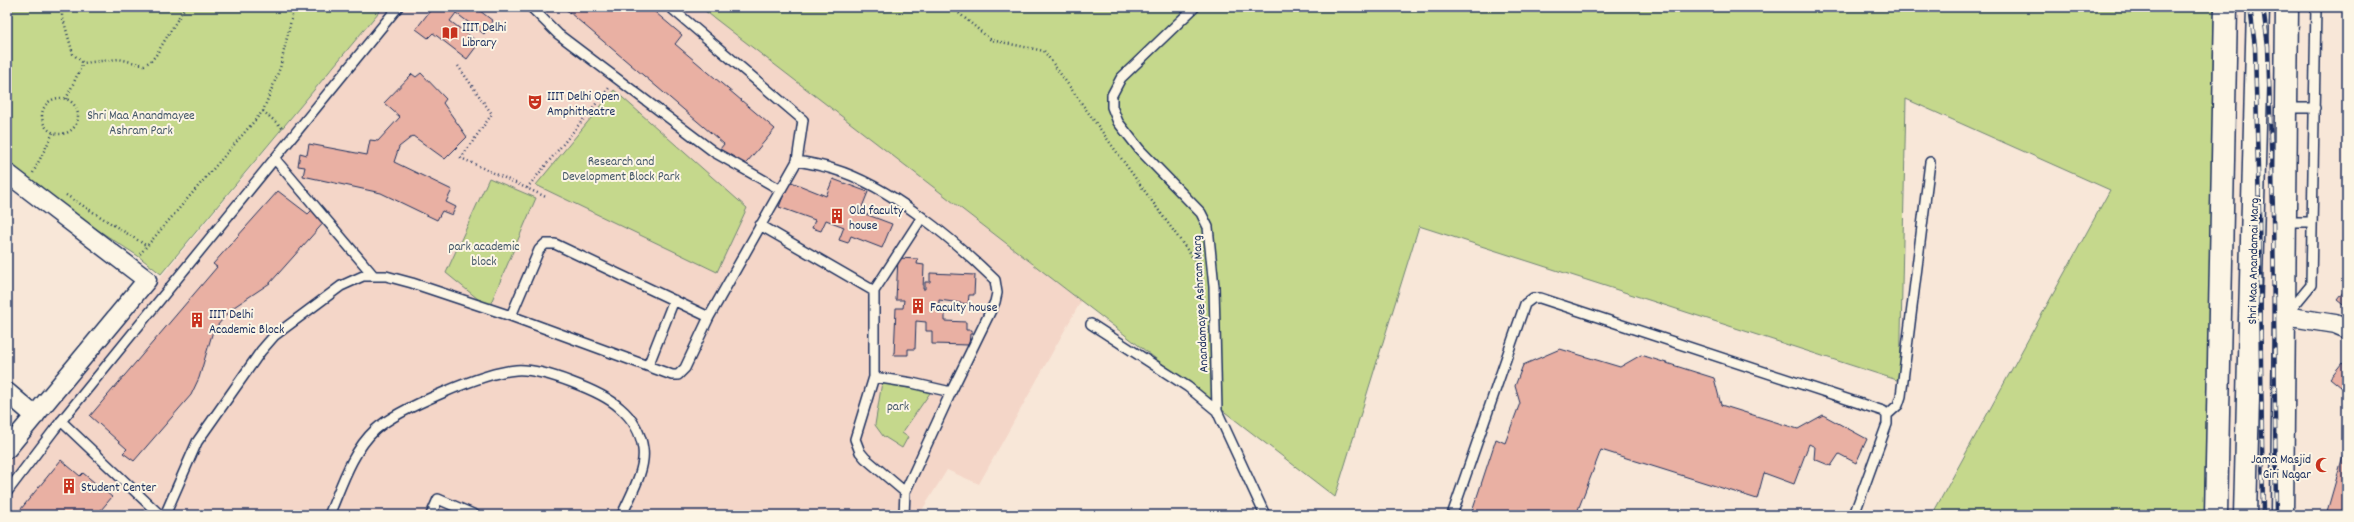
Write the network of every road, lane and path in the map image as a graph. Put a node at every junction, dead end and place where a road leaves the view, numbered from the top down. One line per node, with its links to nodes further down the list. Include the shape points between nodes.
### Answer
1 (64, 7): 13 (path, via 62,15 73,54)
2 (185, 7): 13 (path, via 152,61 144,64 120,59)
3 (294, 7): 19 (path, via 280,68)
4 (398, 7): 21 (lane)
5 (530, 7): 15 (lane, via 558,34)
6 (670, 7): 23 (lane, via 804,120)
7 (955, 7): 40 (path, via 955,10 991,40 1044,51)
8 (1195, 7): 40 (lane, Anandamayee Ashram Marg, via 1121,78 1112,95 1112,107 1118,122 1140,150 1201,213 1210,237)
9 (2226, 7): 69 (main road)
10 (2258, 7): 70 (main road, Shri Maa Anandamai Marg)
11 (2287, 7): 17 (main road)
12 (2316, 7): 18 (lane)
13 (83, 63): 16 (path)
14 (458, 66): 29 (path, via 492,114 461,158)
15 (616, 78): 29 (path); 30 (lane, via 714,152)
16 (66, 99): 20 (path, via 76,109 76,123 66,133); 20 (path, via 51,100 42,111 44,126)
17 (2286, 108): 18 (lane); 34 (main road)
18 (2315, 108): 35 (lane)
19 (263, 111): 21 (path); 37 (path)
20 (53, 133): 27 (path)
21 (292, 138): 22 (lane)
22 (275, 159): 39 (lane); 55 (lane)
23 (797, 161): 30 (lane); 33 (lane, via 834,169 870,185)
24 (1930, 162): 53 (lane, via 1901,396 1898,405)
25 (28, 170): 27 (path)
26 (7, 173): 38 (street)
27 (33, 174): 28 (path)
28 (40, 178)
29 (527, 188): 32 (path)
30 (781, 190): 36 (lane)
31 (60, 191): 37 (path)
32 (546, 197)
33 (922, 217): 41 (lane); 51 (lane, via 979,265 994,280 996,286 995,302)
34 (2286, 222): 35 (lane); 44 (main road)
35 (2312, 222): 44 (lane, via 2311,285)
36 (760, 225): 41 (lane); 45 (lane)
37 (147, 246): 38 (path)
38 (130, 266): 54 (street, via 147,280)
39 (374, 274): 43 (lane, via 396,278); 60 (lane, via 341,286 274,336 246,371 197,442)
40 (1214, 287): 52 (lane, Anandamayee Ashram Marg)
41 (874, 291): 49 (lane)
42 (674, 300): 43 (lane, via 566,248 545,244 535,258); 45 (lane); 48 (lane)
43 (512, 316): 48 (lane)
44 (2285, 316): 47 (street, via 2335,324); 71 (main road)
45 (709, 317): 48 (lane, via 682,372 672,375)
46 (1091, 324): 52 (lane, via 1169,375)
47 (2347, 329)
48 (648, 366)
49 (874, 377): 51 (lane); 58 (lane, via 855,439 856,445 865,458)
50 (7, 392): 54 (street)
51 (951, 392): 58 (lane)
52 (1217, 411): 66 (lane, Anandamayee Ashram Marg)
53 (1887, 415): 67 (lane, via 1874,408 1716,355 1540,298 1533,298 1526,304); 68 (lane, via 1887,424)
54 (35, 416): 56 (street)
55 (61, 421): 57 (lane); 59 (lane)
56 (7, 449)
57 (7, 492)
58 (905, 492): 65 (lane)
59 (160, 515)
60 (165, 515)
61 (329, 515): 64 (lane, via 350,467 374,430 426,401 496,374 516,370 538,371 598,395 620,407 638,429 643,450 641,469)
62 (431, 515): 63 (lane, via 438,499)
63 (475, 515)
64 (622, 515)
65 (904, 515)
66 (1266, 515)
67 (1452, 515)
68 (1854, 515)
69 (2216, 515)
70 (2245, 515)
71 (2282, 515)

